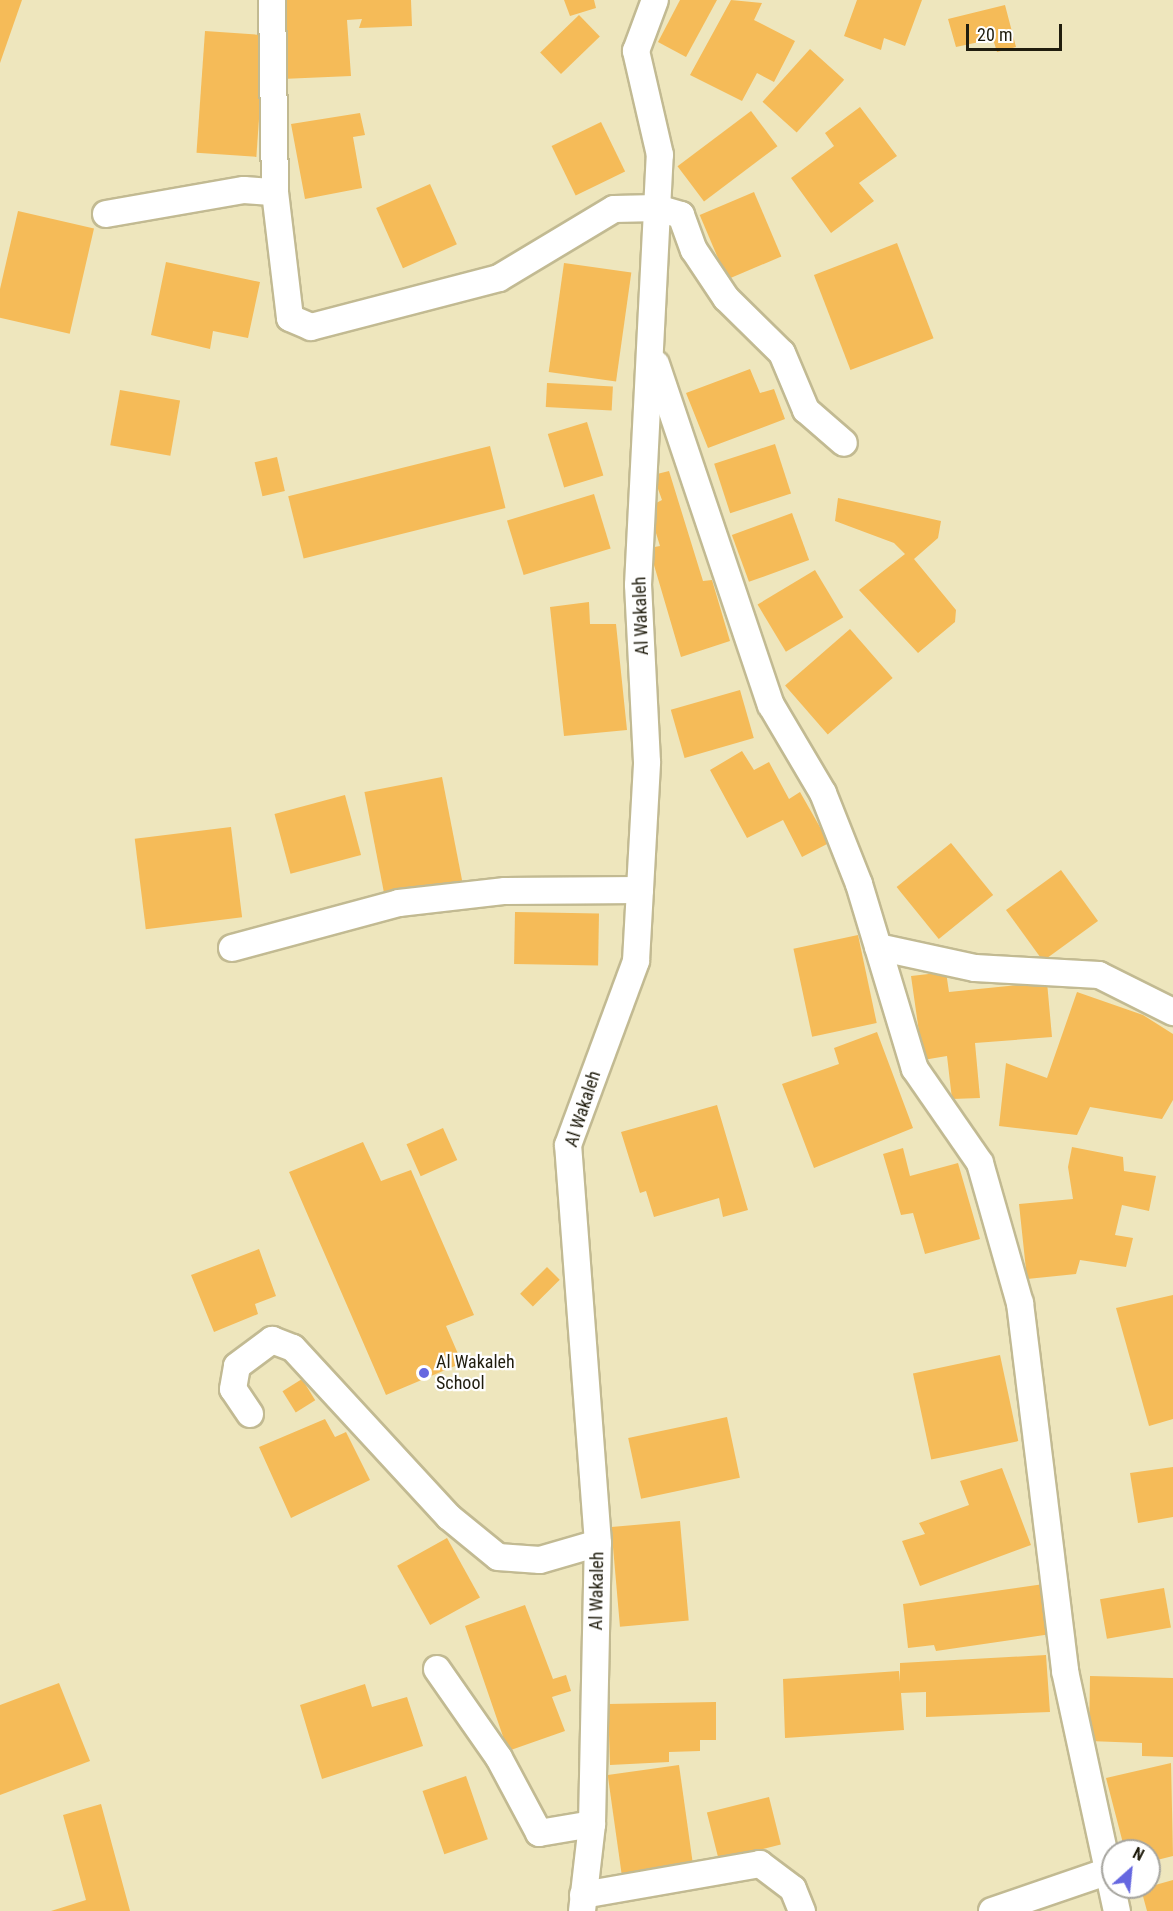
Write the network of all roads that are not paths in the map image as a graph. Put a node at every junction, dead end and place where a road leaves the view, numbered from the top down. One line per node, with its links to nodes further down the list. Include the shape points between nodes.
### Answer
1 (272, 0): 3 (street)
2 (655, 0): 4 (street, Al Wakaleh, via 636,51 660,154)
3 (275, 192): 4 (street, via 290,318 311,327 499,278 614,209); 5 (street, via 244,190)
4 (657, 208): 6 (street, Al Wakaleh); 7 (street, via 681,215 694,250 726,298 782,353 806,410)
5 (106, 214)
6 (651, 350): 8 (street, Al Wakaleh, via 638,585 647,762); 9 (street, via 771,705 823,793)
7 (844, 443)
8 (640, 890): 10 (street, via 505,891 399,903); 13 (street, Al Wakaleh, via 636,961 568,1145)
9 (878, 947): 11 (street, via 975,968 1099,975); 16 (street, via 915,1069 980,1164 1020,1303 1065,1671)
10 (232, 948)
11 (1173, 1012)
12 (250, 1414): 13 (street, via 233,1389 237,1366 272,1340 293,1348 449,1517 498,1557 540,1560)
13 (598, 1544): 15 (street, Al Wakaleh)
14 (437, 1669): 15 (street, via 499,1758 539,1833)
15 (592, 1824): 18 (street, Al Wakaleh)
16 (1101, 1847)
17 (1101, 1874): 20 (street)
18 (582, 1903): 19 (street, via 760,1864 793,1889)
19 (802, 1911)
20 (992, 1911)

